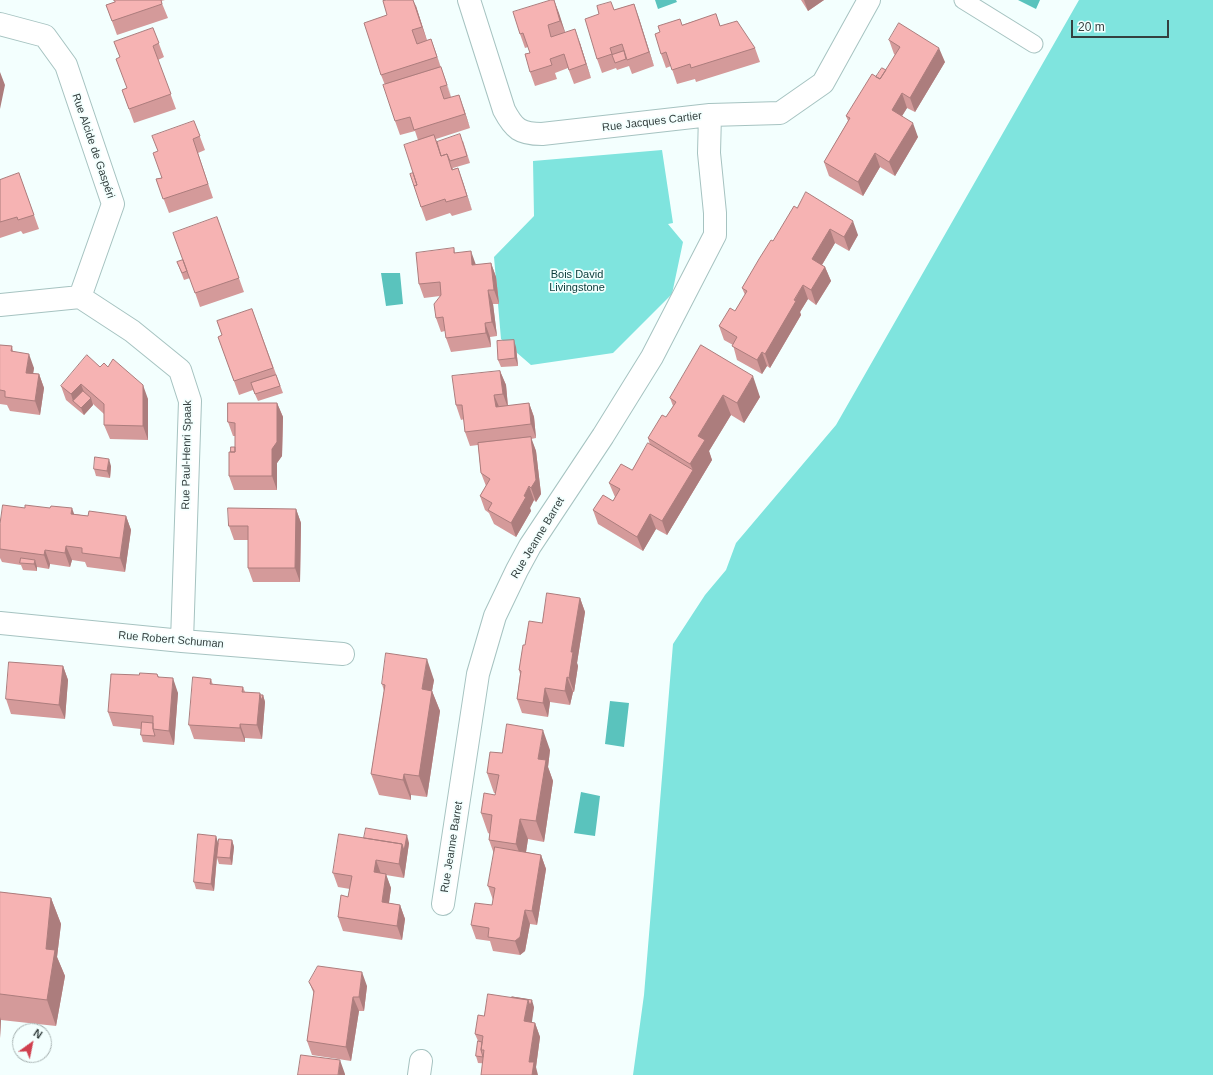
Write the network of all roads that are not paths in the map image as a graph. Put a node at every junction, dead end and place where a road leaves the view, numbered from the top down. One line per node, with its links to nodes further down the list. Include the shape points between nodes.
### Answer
1 (469, 0): 6 (street, Rue Jacques Cartier, via 504,110 510,122 519,130 542,134)
2 (869, 0): 6 (street, Rue Jacques Cartier, via 823,83 780,113)
3 (963, 0): 5 (lane)
4 (0, 24): 7 (street, Rue Alcide de Gaspéri, via 45,36 66,65 113,204)
5 (1034, 44)
6 (710, 115): 12 (street, Rue Jeanne Barret, via 709,153 715,235 652,357 530,546 495,616 478,674)
7 (80, 297): 8 (street); 10 (street, Rue Paul-Henri Spaak, via 132,331 180,370 190,401)
8 (0, 305)
9 (0, 623): 10 (street, Rue Robert Schuman)
10 (182, 641): 11 (street, Rue Robert Schuman)
11 (343, 654)
12 (443, 904)

